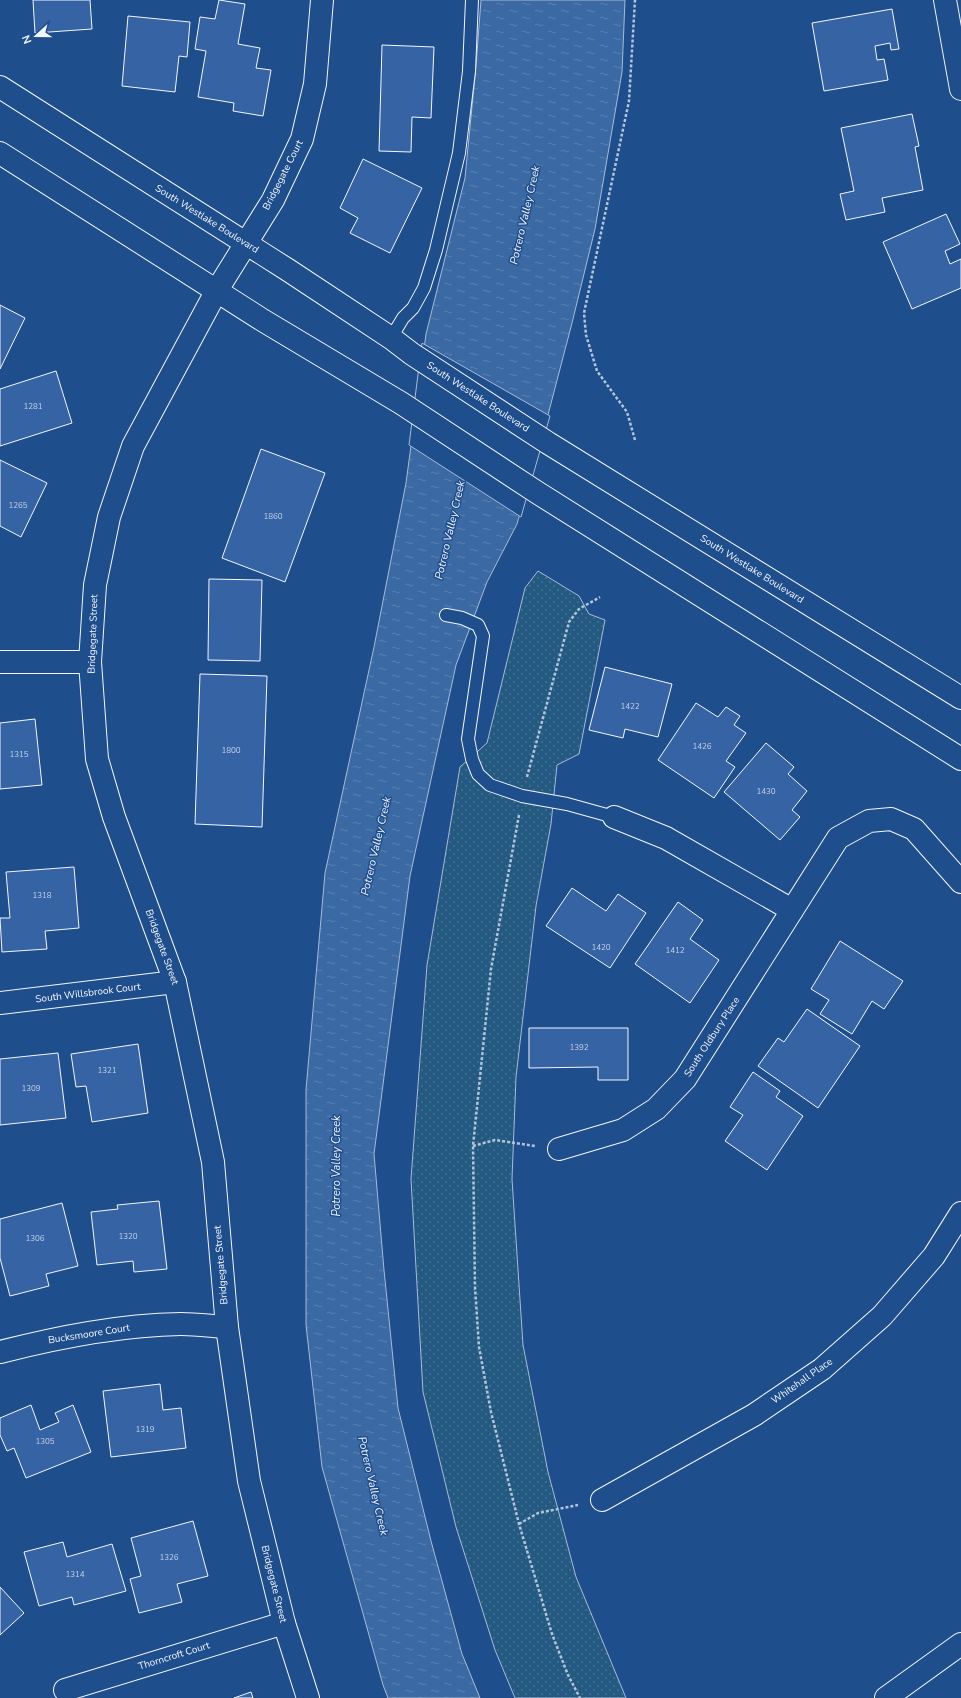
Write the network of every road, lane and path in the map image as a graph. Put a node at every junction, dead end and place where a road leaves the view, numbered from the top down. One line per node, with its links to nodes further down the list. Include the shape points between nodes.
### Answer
1 (322, 0): 8 (street, Bridgegate Court, via 315,84 302,139 272,200)
2 (472, 0): 10 (lane, via 469,71 459,153 436,250 424,288)
3 (635, 0): 11 (path, via 629,101 584,314 586,334 597,371 627,412)
4 (945, 0): 6 (street)
5 (0, 87): 8 (street, South Westlake Boulevard)
6 (961, 89)
7 (0, 153): 9 (street)
8 (245, 243): 9 (street, Bridgegate Court); 10 (street, South Westlake Boulevard)
9 (217, 290): 15 (street, Bridgegate Street, via 130,454 109,517 95,585); 17 (street, via 401,403 538,493)
10 (391, 338): 16 (street, South Westlake Boulevard, via 548,443)
11 (635, 440)
12 (600, 598): 18 (path, via 579,609 569,622)
13 (446, 615): 18 (lane, via 478,625 483,636 468,739 478,774 490,785)
14 (0, 662): 15 (street)
15 (90, 662): 22 (street, Bridgegate Street, via 98,759 114,817)
16 (961, 698)
17 (961, 759)
18 (522, 796): 19 (lane, via 567,804); 24 (path, via 491,969)
19 (614, 817): 21 (street, via 666,838)
20 (961, 882): 21 (street, South Oldbury Place, via 914,829 891,819 869,821 838,838)
21 (792, 910): 25 (street, South Oldbury Place, via 685,1079 656,1109 623,1130)
22 (175, 982): 23 (street, South Willsbrook Court); 27 (street, Bridgegate Street, via 213,1162)
23 (0, 1003)
24 (473, 1146): 25 (path, via 495,1140); 30 (path, via 475,1287 479,1347)
25 (559, 1149)
26 (961, 1213): 29 (street, Whitehall Place, via 934,1256 882,1316 822,1369 754,1415)
27 (226, 1327): 28 (street, Bucksmoore Court, via 182,1324 118,1328 48,1340); 31 (street, Bridgegate Street, via 249,1482)
28 (0, 1352)
29 (602, 1500): 30 (path, via 538,1513)
30 (519, 1524): 35 (path, via 552,1634)
31 (284, 1623): 33 (street, Thorncroft Court); 34 (street, Bridgegate Street)
32 (961, 1644): 36 (street)
33 (65, 1690)
34 (308, 1698)
35 (580, 1698)
36 (886, 1698)

